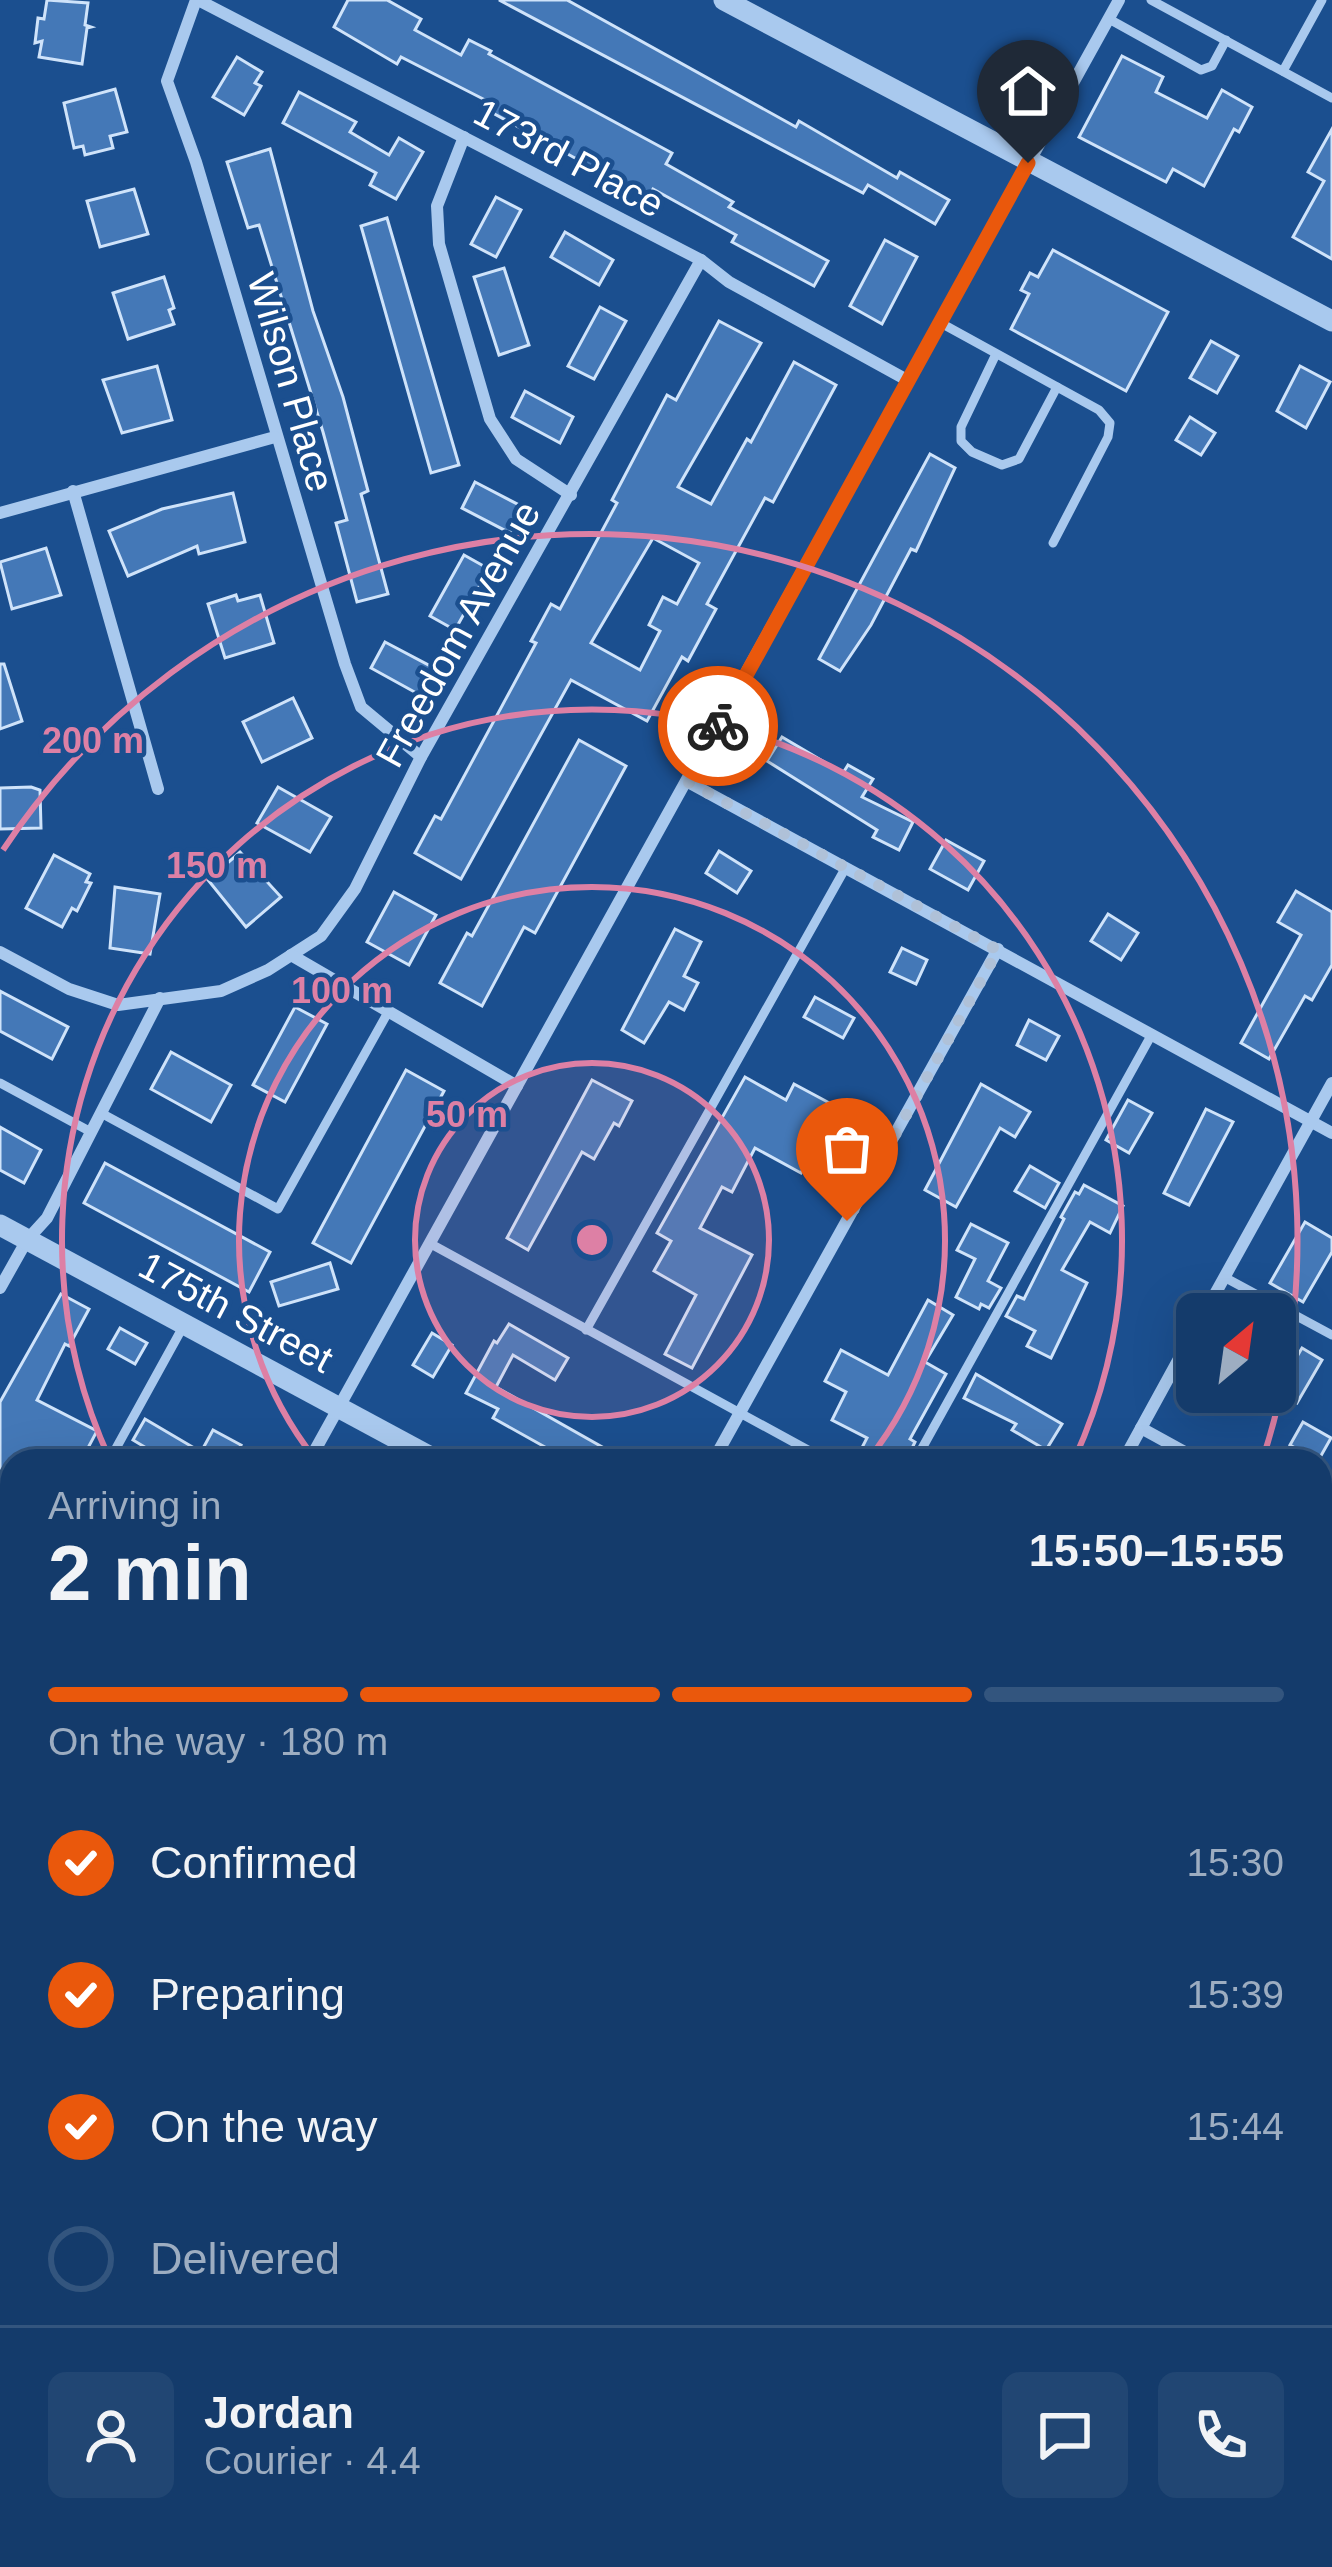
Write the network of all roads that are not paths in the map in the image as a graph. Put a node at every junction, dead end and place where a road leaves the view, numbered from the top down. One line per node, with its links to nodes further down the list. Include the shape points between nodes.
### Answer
1 (197, 0): 10 (street, 173rd Place); 18 (street, Wilson Place, via 167,82)
2 (1119, 0): 6 (street)
3 (1151, 0): 7 (lane)
4 (1322, 0): 8 (lane)
5 (735, 3): 11 (street)
6 (1109, 19): 7 (lane, via 1201,70); 11 (street)
7 (1226, 40): 8 (lane)
8 (1283, 71): 9 (lane)
9 (1332, 98)
10 (464, 137): 12 (street, 173rd Place); 20 (street, via 436,206 439,244 477,375 490,418 516,460)
11 (1028, 163): 13 (street); 14 (street)
12 (700, 260): 16 (street, 173rd Place); 20 (street, Freedom Avenue)
13 (1332, 321)
14 (938, 322): 15 (lane); 16 (street)
15 (996, 354): 17 (lane); 17 (lane, via 961,427 972,452 1002,465 1019,459)
16 (907, 380): 24 (street)
17 (1057, 387): 22 (lane, via 1110,423)
18 (275, 437): 19 (street); 23 (street, Wilson Place, via 361,707)
19 (74, 491): 21 (street); 25 (street)
20 (571, 495): 23 (street, Freedom Avenue)
21 (0, 513)
22 (1053, 543)
23 (421, 757): 29 (street, Freedom Avenue, via 355,889 321,936)
24 (688, 782): 26 (street); 35 (street)
25 (158, 789)
26 (846, 868): 27 (street); 47 (lane)
27 (998, 950): 32 (street); 51 (street)
28 (0, 952): 30 (street, via 118,1005)
29 (291, 955): 30 (street, Freedom Avenue, via 221,991); 31 (street)
30 (160, 998): 36 (street)
31 (387, 1014): 35 (street); 36 (lane, via 278,1209)
32 (1152, 1034): 37 (street); 58 (lane)
33 (0, 1083): 38 (lane)
34 (1332, 1083): 37 (street)
35 (517, 1086): 42 (street)
36 (100, 1113): 38 (street)
37 (1311, 1121): 39 (street); 43 (street)
38 (91, 1132): 41 (street)
39 (1332, 1132)
40 (0, 1226): 41 (street, 175th Street)
41 (27, 1240): 44 (street); 46 (street, 175th Street)
42 (431, 1244): 47 (lane); 50 (street)
43 (1224, 1277): 45 (street); 48 (lane)
44 (0, 1288)
45 (1215, 1293)
46 (184, 1325): 50 (street, 175th Street); 53 (lane)
47 (586, 1330): 51 (lane)
48 (1332, 1335)
49 (1176, 1364): 52 (street)
50 (338, 1408): 54 (street); 55 (street, 175th Street)
51 (739, 1414): 56 (street); 57 (lane)
52 (1141, 1428): 59 (street); 60 (street)
53 (116, 1449)
54 (316, 1449)
55 (415, 1449)
56 (720, 1449)
57 (805, 1449)
58 (922, 1449)
59 (1130, 1449)
60 (1179, 1449)

